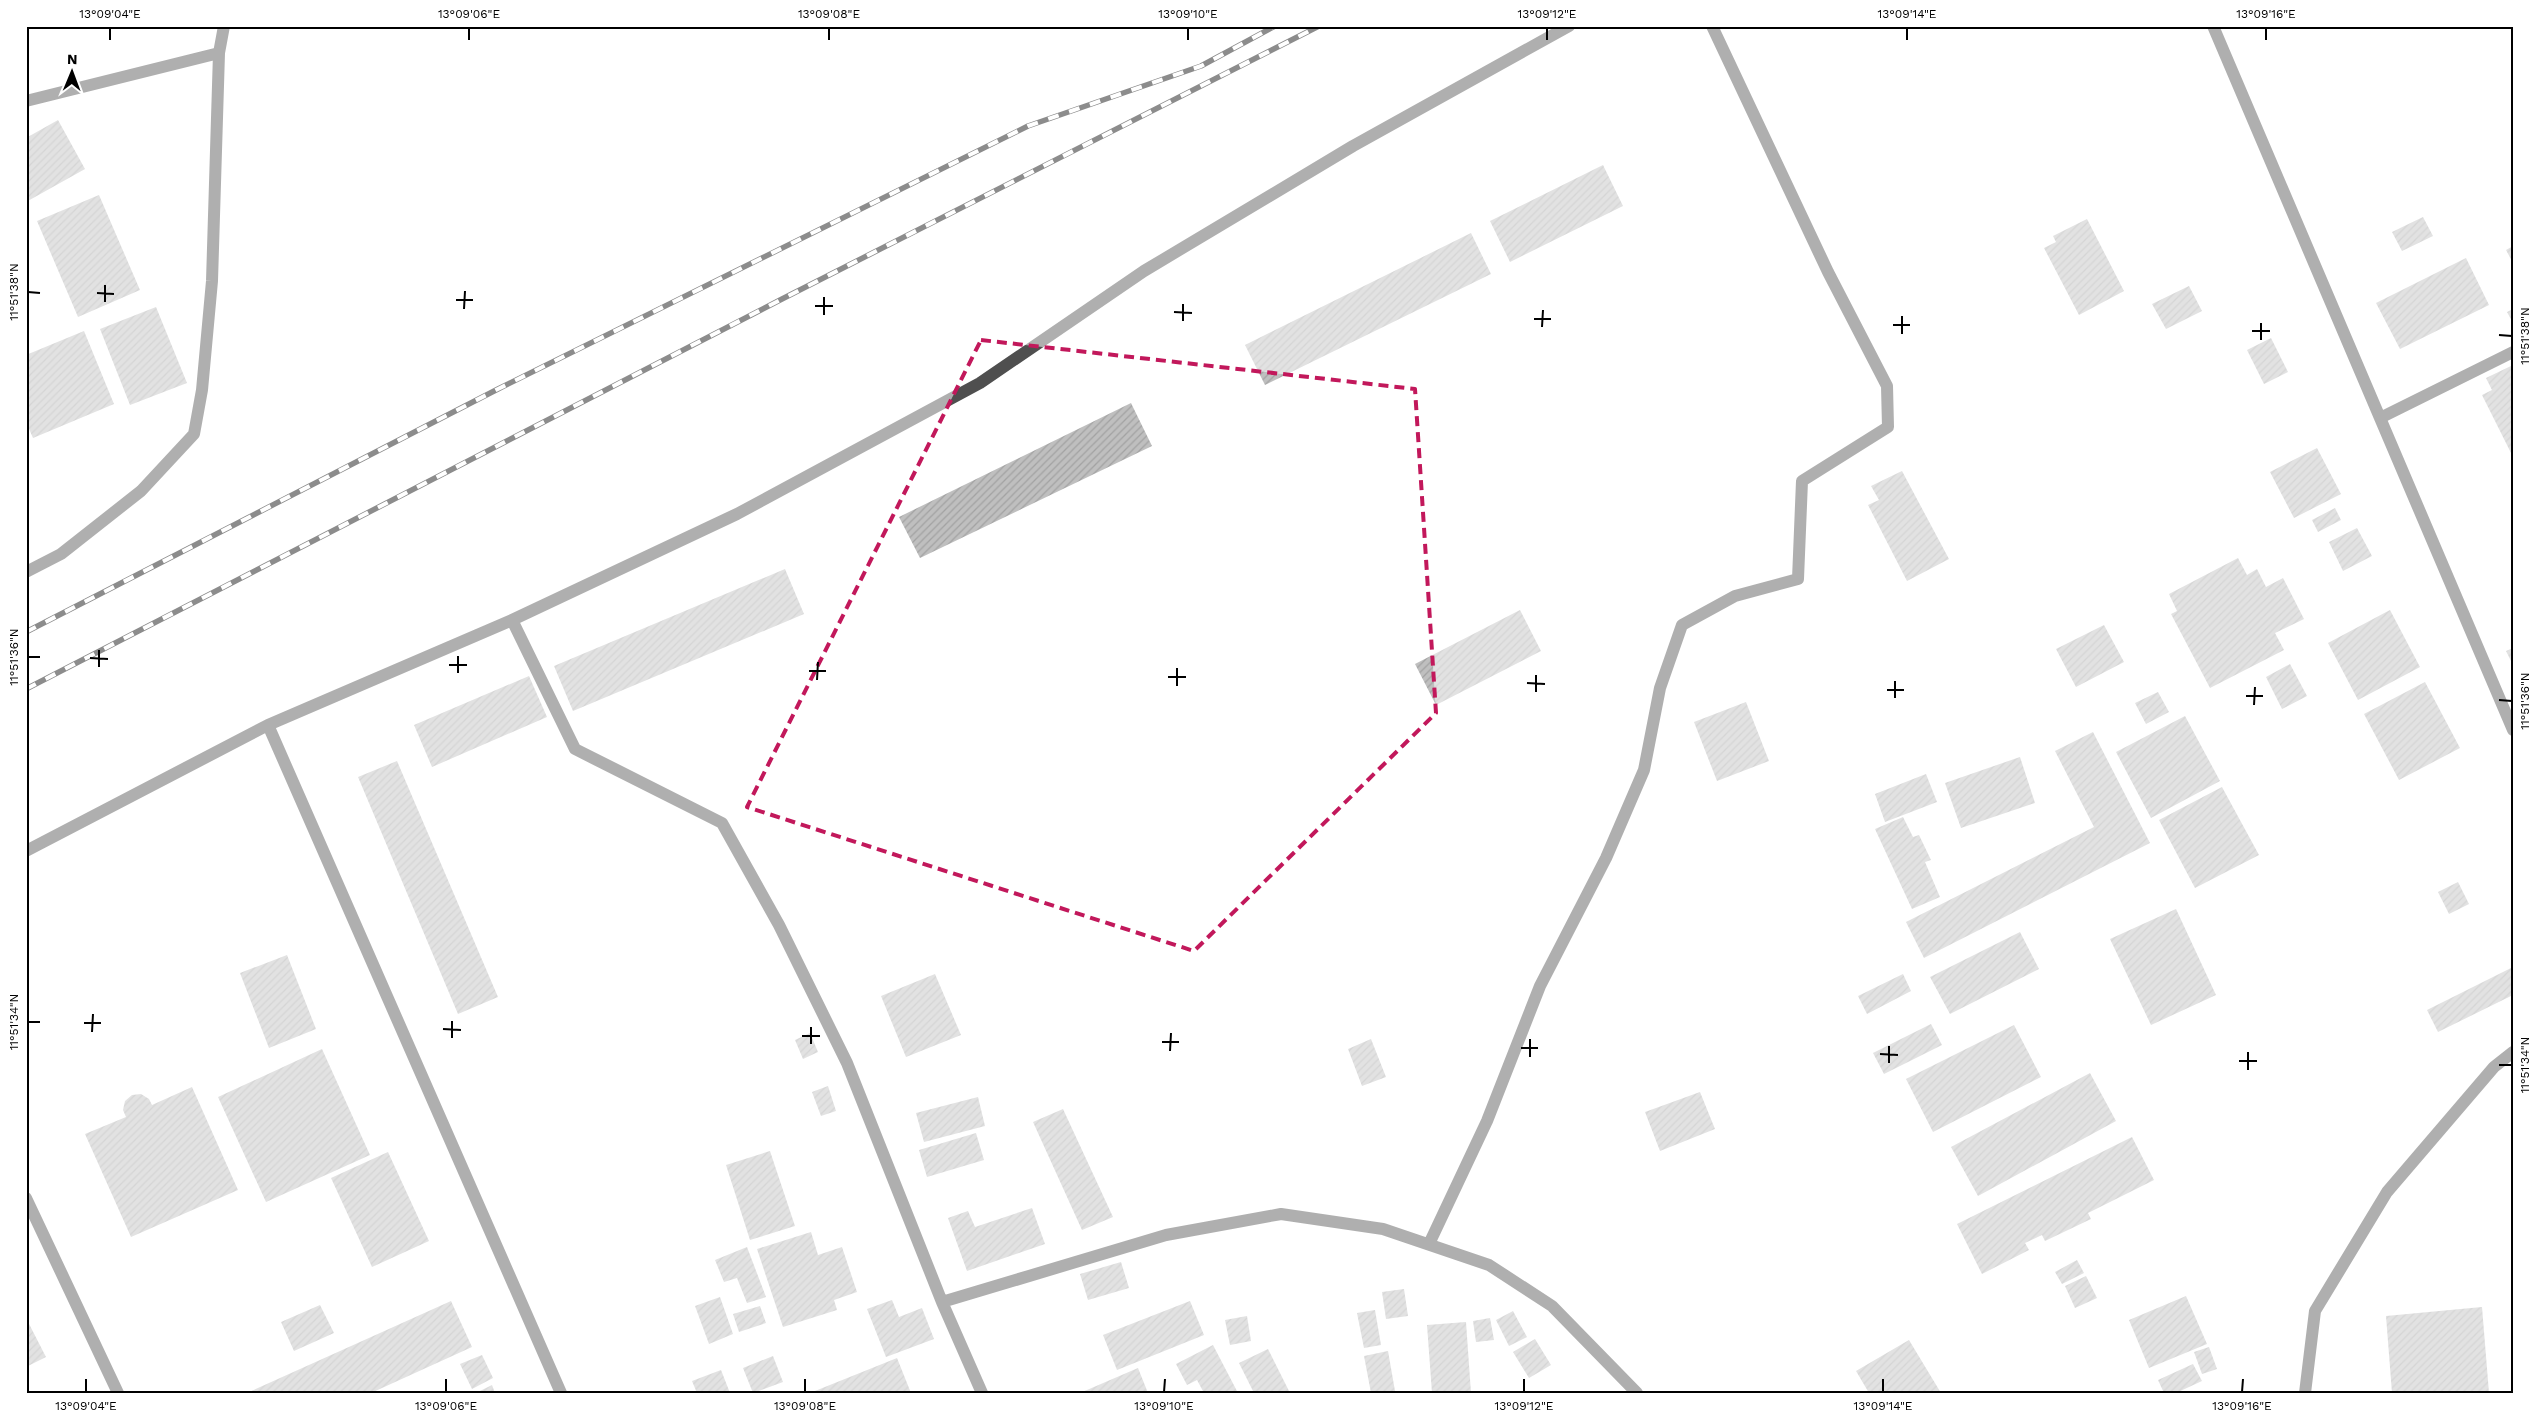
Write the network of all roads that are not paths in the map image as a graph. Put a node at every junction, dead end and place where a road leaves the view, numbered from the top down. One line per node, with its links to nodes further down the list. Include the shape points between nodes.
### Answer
1 (224, 26): 5 (street)
2 (1569, 26): 10 (street, via 1353,146 1144,271 980,384 737,514)
3 (1712, 26): 16 (street, via 1828,272 1887,386 1888,427 1802,481 1798,579 1735,596 1682,625 1660,688 1644,770 1606,858 1540,986 1487,1121)
4 (2213, 26): 8 (street)
5 (219, 53): 6 (street); 9 (street, via 212,281 202,390 194,434 141,491 61,554)
6 (26, 101)
7 (2513, 352): 8 (street)
8 (2380, 418): 12 (street)
9 (26, 572)
10 (512, 620): 11 (street); 17 (street, via 575,750 722,823 779,925 847,1063)
11 (268, 725): 13 (street); 19 (street)
12 (2513, 730)
13 (26, 852)
14 (2513, 1052): 22 (street, via 2494,1067 2387,1192 2315,1311)
15 (26, 1198): 18 (street)
16 (1429, 1244): 17 (street, via 1383,1228 1281,1214 1166,1235); 21 (street, via 1489,1264 1552,1306)
17 (942, 1302): 20 (street)
18 (118, 1393)
19 (561, 1393)
20 (982, 1393)
21 (1637, 1393)
22 (2305, 1393)

